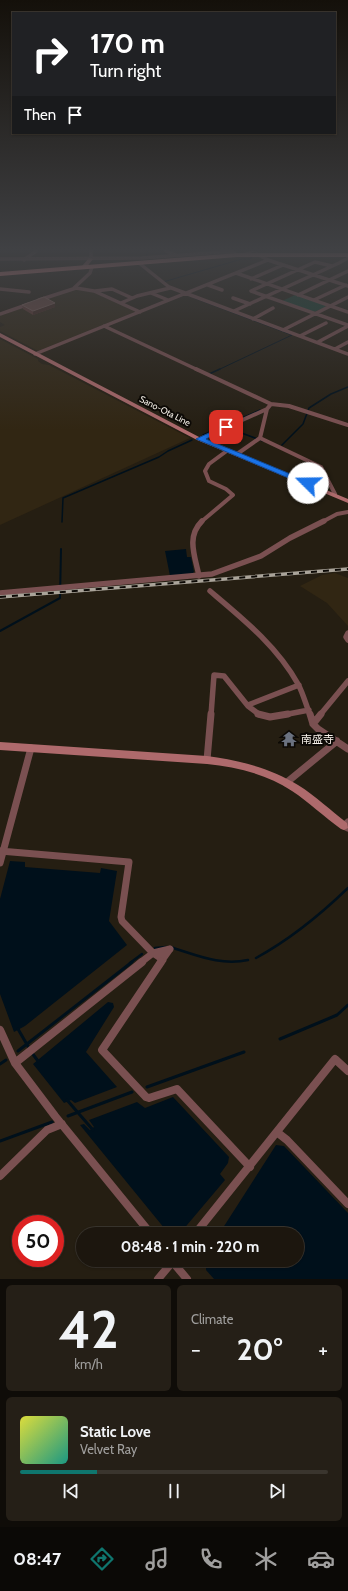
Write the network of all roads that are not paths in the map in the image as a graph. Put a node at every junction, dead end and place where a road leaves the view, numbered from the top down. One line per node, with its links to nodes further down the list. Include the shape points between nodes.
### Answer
1 (137, 311): 7 (street)
2 (143, 311): 7 (street)
3 (231, 311): 8 (street)
4 (268, 311): 10 (street)
5 (308, 311): 9 (street)
6 (320, 311): 9 (street)
7 (140, 312): 12 (street)
8 (234, 312): 10 (street)
9 (315, 313): 13 (street); 14 (street)
10 (253, 318): 14 (street)
11 (326, 323): 16 (street)
12 (104, 326): 20 (street); 22 (street)
13 (348, 326): 17 (street)
14 (283, 330): 16 (street)
15 (0, 335): 20 (main road, Sano-Ota Line)
16 (300, 336): 17 (street)
17 (318, 342): 19 (street)
18 (348, 342): 19 (street)
19 (335, 349): 21 (street)
20 (35, 354): 25 (main road, Sano-Ota Line)
21 (348, 354)
22 (270, 404): 23 (street); 24 (street, via 289,406)
23 (267, 409): 25 (street); 26 (street)
24 (348, 425)
25 (200, 439): 27 (main road, Sano-Ota Line)
26 (258, 439): 28 (street); 29 (street, via 321,466)
27 (228, 450): 28 (main road, Sano-Ota Line); 32 (street, via 209,464 205,471 213,484 234,495 200,522 194,530 192,544)
28 (237, 454): 29 (main road, Sano-Ota Line)
29 (335, 494): 30 (main road, Sano-Ota Line)
30 (348, 501)
31 (348, 512): 32 (street, via 337,514 261,556 212,574)
32 (199, 576): 34 (street)
33 (210, 591): 38 (street, via 256,630)
34 (0, 593)
35 (348, 633): 36 (street)
36 (348, 640)
37 (348, 681): 41 (street)
38 (299, 685): 39 (street); 40 (street)
39 (248, 705): 40 (street, via 257,714 265,717); 46 (street, via 224,676 214,675)
40 (308, 710): 41 (street)
41 (313, 724): 42 (street)
42 (337, 741): 45 (street); 47 (street)
43 (0, 746): 44 (main road)
44 (31, 748): 46 (main road); 49 (street)
45 (348, 749)
46 (207, 760): 47 (main road, via 232,763)
47 (286, 783): 48 (main road)
48 (347, 825)
49 (2, 851): 50 (street); 51 (street, via 129,862 122,921)
50 (0, 863)
51 (153, 953): 53 (street); 57 (street, via 170,949 102,1050 146,1097 177,1089)
52 (0, 1030): 53 (street)
53 (14, 1063): 55 (street)
54 (348, 1071): 56 (street, via 335,1059)
55 (62, 1124): 58 (street, via 47,1130); 60 (street)
56 (278, 1133): 57 (street); 59 (street)
57 (250, 1167): 61 (street)
58 (0, 1176)
59 (348, 1204)
60 (144, 1227)
61 (201, 1227)
62 (168, 1267): 64 (street)
63 (178, 1267): 65 (street)
64 (158, 1279)
65 (187, 1279)

